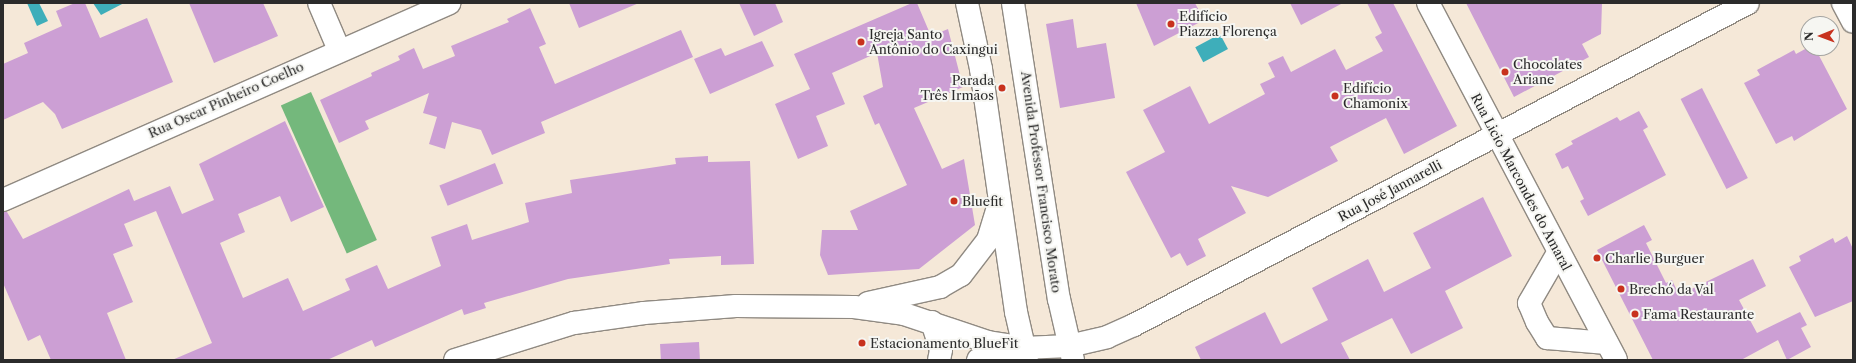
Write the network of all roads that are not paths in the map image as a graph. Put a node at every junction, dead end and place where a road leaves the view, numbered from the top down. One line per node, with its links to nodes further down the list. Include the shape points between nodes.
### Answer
1 (319, 3): 9 (main road)
2 (449, 3): 9 (main road, Rua Oscar Pinheiro Coelho)
3 (967, 3): 12 (main road, via 981,69)
4 (1014, 3): 17 (main road, Avenida Professor Francisco Morato, via 1059,299)
5 (1428, 3): 10 (main road, Rua Licio Marcondes do Amaral)
6 (1748, 3): 10 (main road, Rua José Jannarelli)
7 (1843, 3): 8 (main road)
8 (1853, 22)
9 (339, 50): 11 (main road, Rua Oscar Pinheiro Coelho)
10 (1496, 135): 13 (main road, Rua Licio Marcondes do Amaral); 17 (main road, Rua José Jannarelli, via 1134,325)
11 (3, 200)
12 (999, 203): 14 (main road, via 988,240 962,275 918,293); 18 (main road)
13 (1558, 253): 16 (main road, Rua Licio Marcondes do Amaral); 16 (main road, via 1529,303 1538,322 1547,338)
14 (854, 307): 15 (main road); 19 (main road, via 736,306 644,313 574,323)
15 (932, 322): 18 (main road); 20 (main road, via 941,350)
16 (1611, 351)
17 (1071, 353): 18 (main road, Rua José Jannarelli)
18 (1025, 354): 21 (main road)
19 (455, 360)
20 (939, 360)
21 (978, 360)

